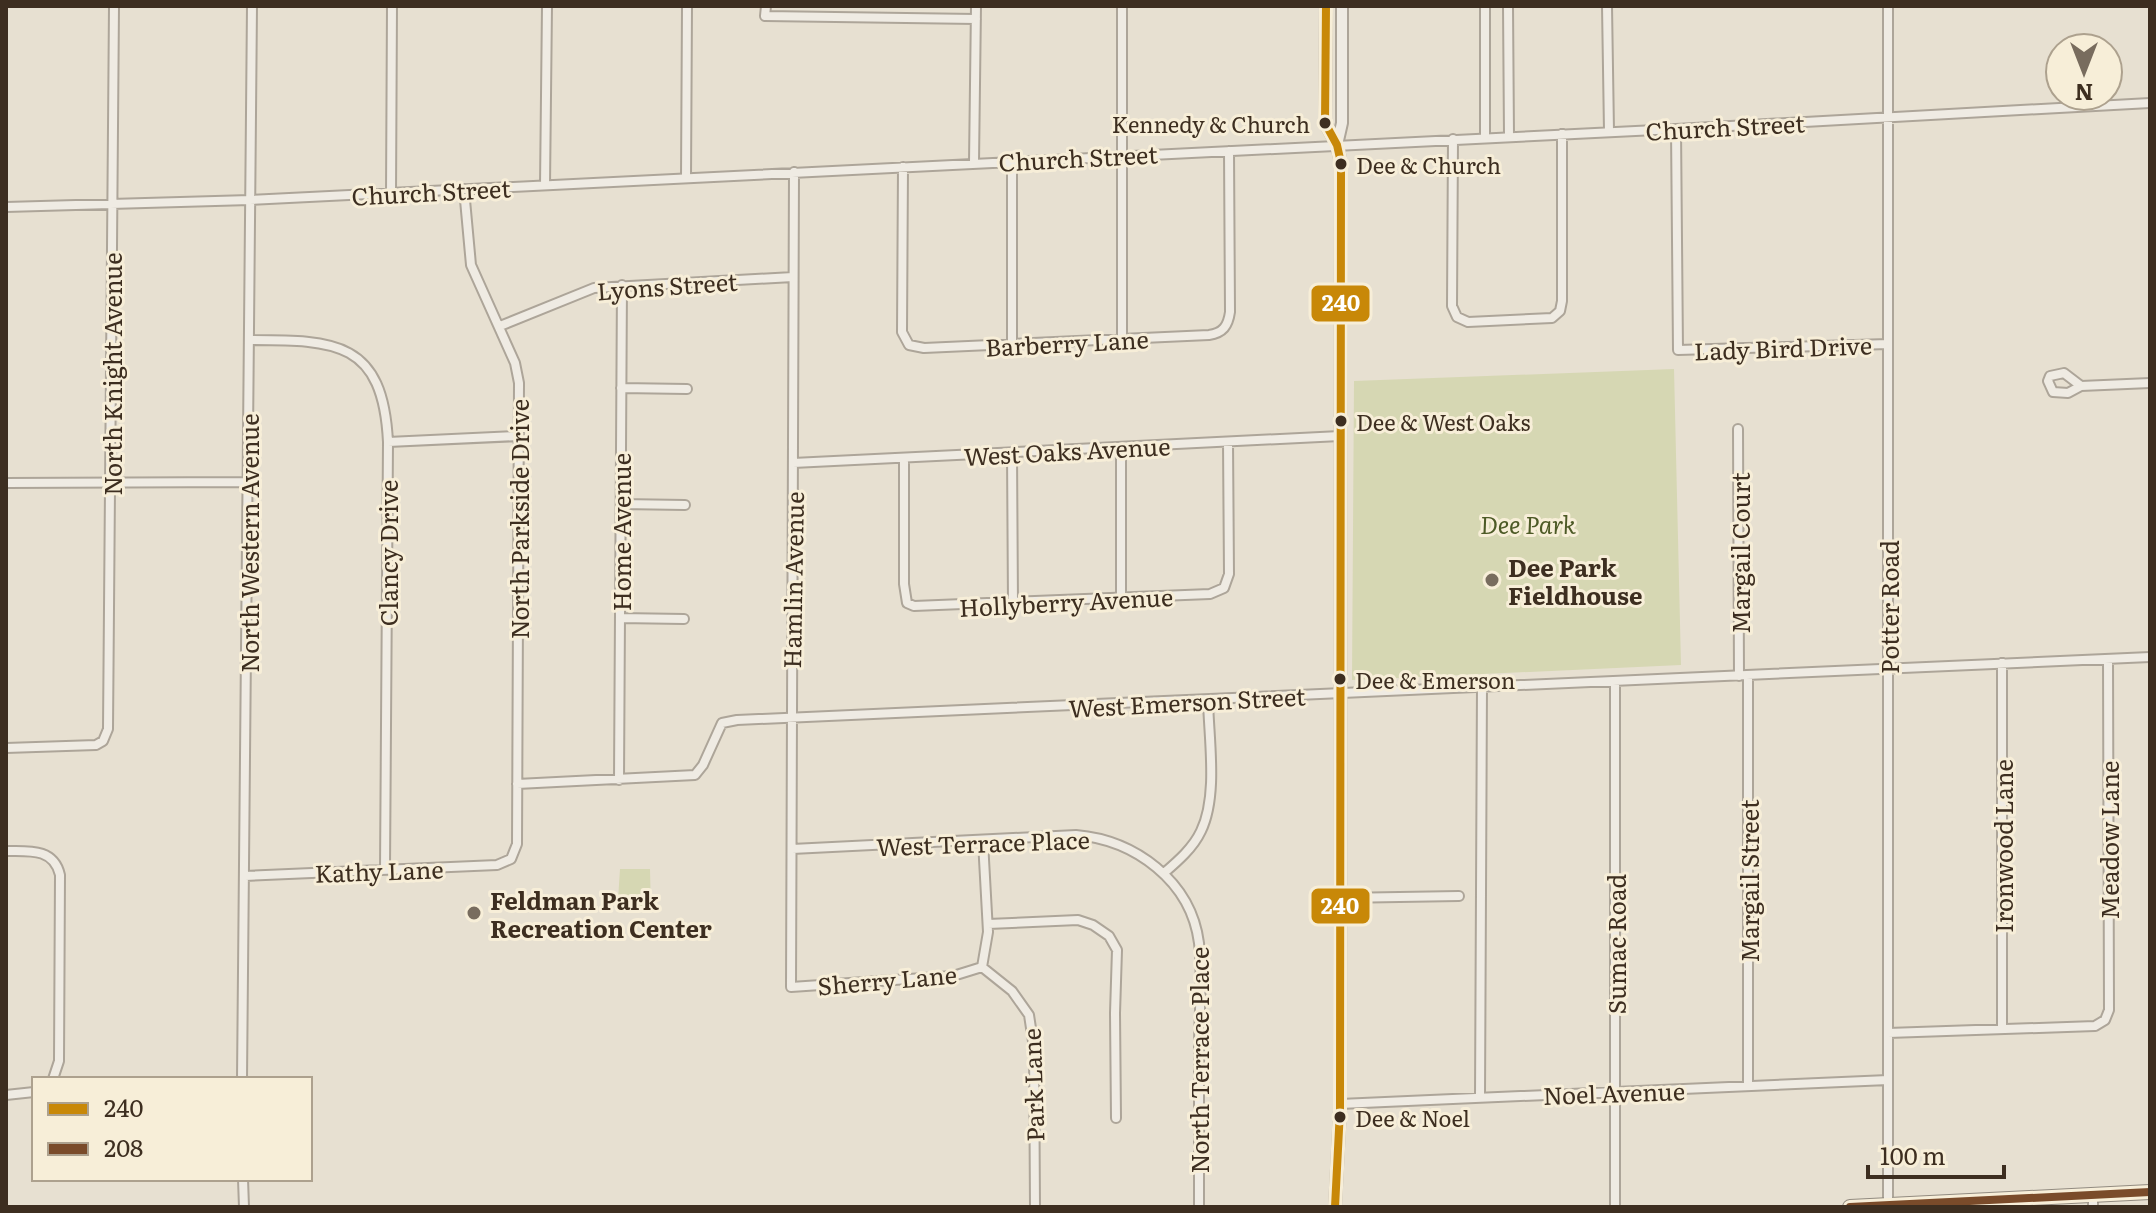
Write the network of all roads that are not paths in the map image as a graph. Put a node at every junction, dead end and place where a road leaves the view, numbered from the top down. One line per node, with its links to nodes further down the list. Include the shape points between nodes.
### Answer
1 (114, 6): 36 (street, North Knight Avenue)
2 (252, 6): 35 (street, North Western Avenue)
3 (392, 6): 34 (street)
4 (547, 6): 32 (street)
5 (687, 6): 31 (street)
6 (766, 6): 15 (street, via 765,16)
7 (976, 6): 15 (street)
8 (1122, 6): 26 (street)
9 (1326, 6): 24 (street, via 1325,123)
10 (1342, 6): 24 (street, via 1342,123)
11 (1485, 6): 22 (street)
12 (1508, 6): 21 (street)
13 (1607, 6): 19 (street)
14 (1888, 6): 17 (street, Potter Road)
15 (976, 19): 28 (street)
16 (2150, 103): 17 (street, Church Street)
17 (1888, 118): 18 (street, Church Street); 43 (street, Potter Road)
18 (1676, 129): 19 (street, Church Street); 43 (street, Lady Bird Drive, via 1678,350)
19 (1609, 131): 20 (street, Church Street)
20 (1562, 134): 21 (street, Church Street); 23 (street, via 1560,311 1552,318 1468,322 1457,317 1452,306)
21 (1509, 136): 22 (street, Church Street)
22 (1485, 137): 23 (street, Church Street)
23 (1453, 139): 24 (street, Church Street)
24 (1337, 145): 25 (street, Church Street); 51 (street)
25 (1229, 151): 26 (street, Church Street); 41 (street, Barberry Lane, via 1230,312 1224,329 1209,335)
26 (1121, 155): 27 (street, Church Street); 41 (street)
27 (1012, 161): 28 (street, Church Street); 44 (street)
28 (974, 162): 29 (street, Church Street)
29 (903, 167): 30 (street, Church Street); 44 (street, Barberry Lane, via 902,332 909,345)
30 (794, 172): 31 (street, Church Street); 38 (street, Hamlin Avenue)
31 (686, 178): 32 (street, Church Street)
32 (545, 185): 33 (street, Church Street)
33 (464, 189): 34 (street, Church Street); 40 (street, North Parkside Drive, via 471,265)
34 (391, 193): 35 (street, Church Street)
35 (250, 200): 36 (street, Church Street); 42 (street, North Western Avenue)
36 (113, 204): 37 (street, Church Street); 60 (street, North Knight Avenue)
37 (6, 207)
38 (793, 277): 39 (street, Lyons Street); 57 (street, Hamlin Avenue)
39 (622, 285): 40 (street, Lyons Street, via 573,294); 47 (street, Home Avenue)
40 (500, 326): 50 (street, North Parkside Drive, via 517,373)
41 (1122, 339): 44 (street, Barberry Lane)
42 (249, 340): 52 (street, Clancy Drive, via 319,342 351,354 381,390); 58 (street, North Western Avenue)
43 (1888, 344): 70 (street, Potter Road)
44 (1012, 345)
45 (2150, 383): 46 (street)
46 (2081, 386)
47 (621, 388): 48 (street); 61 (street, Home Avenue)
48 (687, 389)
49 (1738, 429): 71 (street, Margail Court)
50 (518, 436): 52 (street); 79 (street, North Parkside Drive)
51 (1340, 436): 53 (street, West Oaks Avenue); 74 (street)
52 (388, 442): 84 (street, Clancy Drive)
53 (1228, 442): 54 (street, West Oaks Avenue); 63 (street, Hollyberry Avenue, via 1229,574 1224,588 1210,594)
54 (1121, 448): 55 (street, West Oaks Avenue); 63 (street)
55 (1012, 453): 56 (street, West Oaks Avenue); 64 (street)
56 (904, 458): 57 (street, West Oaks Avenue); 64 (street, Hollyberry Avenue, via 907,603 922,608)
57 (793, 463): 76 (street, Hamlin Avenue)
58 (248, 482): 60 (street); 86 (street, North Western Avenue)
59 (6, 483): 60 (street)
60 (110, 483): 77 (street, North Knight Avenue, via 108,729 103,741 90,746)
61 (621, 504): 62 (street); 65 (street, Home Avenue)
62 (685, 505)
63 (1121, 598): 64 (street, Hollyberry Avenue)
64 (1013, 603)
65 (620, 618): 66 (street); 78 (street, Home Avenue)
66 (684, 619)
67 (2150, 657): 68 (street, West Emerson Street)
68 (2108, 659): 69 (street, West Emerson Street); 92 (street, Meadow Lane, via 2109,1010 2095,1026)
69 (2002, 663): 70 (street, West Emerson Street); 92 (street, Ironwood Lane)
70 (1888, 668): 71 (street, West Emerson Street); 93 (street, Potter Road)
71 (1743, 676): 72 (street, West Emerson Street); 97 (street, Margail Street)
72 (1615, 681): 73 (street, West Emerson Street); 99 (street, Sumac Road)
73 (1482, 686): 74 (street, West Emerson Street); 101 (street)
74 (1340, 694): 75 (street, West Emerson Street); 88 (street)
75 (1208, 701): 76 (street, West Emerson Street); 85 (street, via 1210,787 1205,820 1191,847)
76 (791, 718): 78 (street, West Emerson Street, via 722,723 695,775); 81 (street, Hamlin Avenue)
77 (6, 748)
78 (619, 780): 79 (street, West Emerson Street)
79 (517, 784): 83 (street, North Parkside Drive, via 517,844)
80 (983, 841): 81 (street, West Terrace Place); 85 (street, West Terrace Place, via 1094,837 1128,849); 89 (street)
81 (792, 849): 91 (street, Hamlin Avenue)
82 (6, 851): 94 (street, via 45,854 60,875 59,1061)
83 (511, 859): 84 (street, Kathy Lane, via 497,865)
84 (385, 869): 86 (street, Kathy Lane)
85 (1164, 873): 110 (street, North Terrace Place, via 1184,900 1199,942)
86 (245, 876): 95 (street, North Western Avenue)
87 (1459, 896): 88 (street)
88 (1340, 898): 102 (street)
89 (988, 924): 90 (street); 103 (street, via 1078,920 1109,936 1117,950)
90 (982, 967): 91 (street, Sherry Lane, via 953,976); 109 (street, Park Lane, via 1012,991 1029,1015)
91 (791, 987)
92 (2002, 1029): 93 (street)
93 (1888, 1033): 96 (street, Potter Road)
94 (54, 1077)
95 (242, 1077)
96 (1888, 1080): 97 (street, Noel Avenue); 107 (street, Potter Road)
97 (1748, 1086): 99 (street, Noel Avenue)
98 (32, 1092): 100 (street)
99 (1615, 1092): 101 (street, Noel Avenue); 112 (street, Sumac Road)
100 (6, 1095)
101 (1480, 1097): 102 (street, Noel Avenue)
102 (1340, 1104): 111 (street)
103 (1116, 1118)
104 (243, 1181): 108 (street)
105 (2150, 1192): 106 (main road)
106 (2093, 1201): 107 (main road)
107 (1888, 1206): 113 (main road)
108 (244, 1207)
109 (1035, 1207)
110 (1199, 1207)
111 (1335, 1207)
112 (1615, 1207)
113 (1850, 1207)

